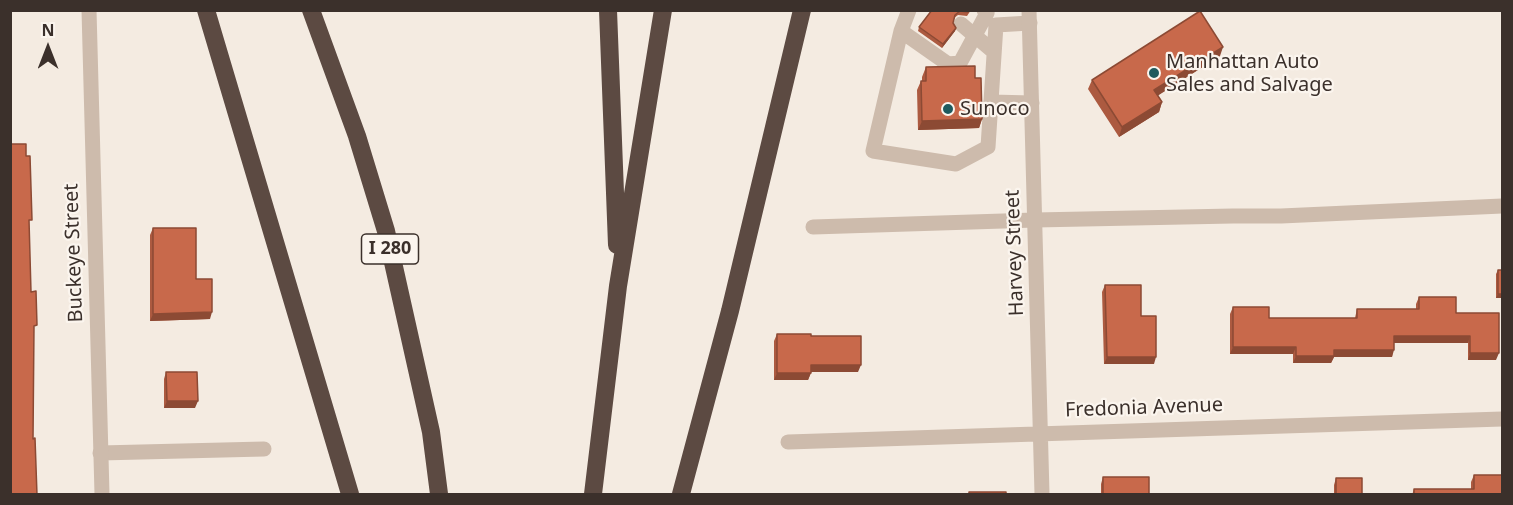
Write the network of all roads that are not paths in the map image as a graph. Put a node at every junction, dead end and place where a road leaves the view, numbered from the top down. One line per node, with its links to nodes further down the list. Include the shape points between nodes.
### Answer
1 (89, 10): 24 (street, Buckeye Street)
2 (206, 10): 26 (highway)
3 (311, 10): 27 (highway, I 280, via 357,136 386,231 431,432)
4 (608, 10): 19 (highway)
5 (663, 10): 19 (highway)
6 (802, 10): 29 (highway, via 730,311)
7 (909, 10): 11 (street)
8 (984, 10): 12 (street, via 987,13)
9 (1030, 17): 13 (street, via 996,25); 15 (street, Harvey Street)
10 (961, 24): 12 (street)
11 (901, 31): 12 (street, via 948,64 960,63); 14 (street, via 873,151 956,164 988,147)
12 (974, 36): 13 (street)
13 (994, 52): 14 (street)
14 (991, 102): 15 (street)
15 (1032, 103): 17 (street, Harvey Street)
16 (1503, 206): 17 (street, via 1281,216)
17 (1035, 220): 18 (street); 21 (street, Harvey Street)
18 (813, 227)
19 (618, 286): 28 (highway)
20 (1503, 419): 21 (street, Fredonia Avenue)
21 (1040, 432): 22 (street, Fredonia Avenue); 30 (street, Harvey Street)
22 (788, 442)
23 (264, 449): 24 (street)
24 (100, 453): 25 (street, Buckeye Street)
25 (102, 495)
26 (350, 495)
27 (439, 495)
28 (593, 495)
29 (681, 495)
30 (1042, 495)

